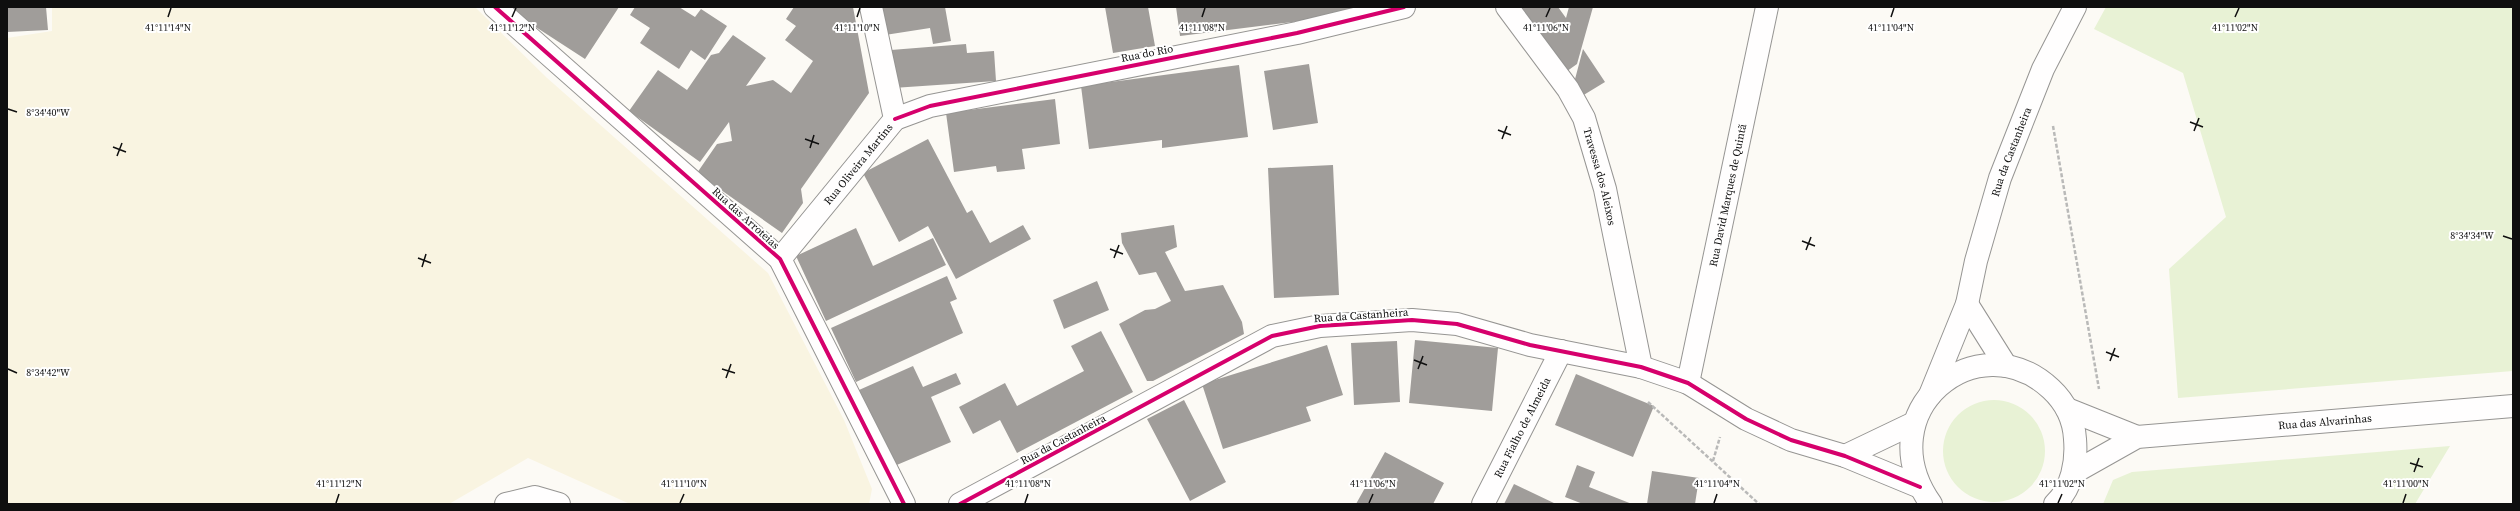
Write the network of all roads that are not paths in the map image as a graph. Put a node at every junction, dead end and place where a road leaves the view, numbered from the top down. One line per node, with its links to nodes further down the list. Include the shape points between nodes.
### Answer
1 (495, 7): 8 (street, Rua das Arroteias)
2 (872, 7): 7 (street, Rua Oliveira Martins)
3 (1404, 7): 7 (street, Rua do Rio, via 1297,33 930,106)
4 (1508, 7): 12 (street, Travessa dos Aleixos, via 1549,62 1584,118 1605,189)
5 (1767, 7): 13 (street, Rua David Marques de Quintã)
6 (2075, 7): 9 (street, Rua da Castanheira, via 2043,69 2000,178 1976,261)
7 (895, 119): 8 (street, Rua Oliveira Martins)
8 (780, 260): 25 (street, Rua das Arroteias)
9 (1967, 304): 11 (street); 14 (street, Rua da Castanheira)
10 (1561, 350): 12 (street, Rua da Castanheira); 26 (street, Rua da Castanheira, via 1530,345 1457,324 1412,320 1320,326 1272,336); 27 (street, Rua Fialho de Almeida)
11 (2006, 366): 14 (street, via 1984,365 1964,371 1945,380); 16 (street, via 2025,371 2042,380 2056,393)
12 (1641, 367): 13 (street, Rua da Castanheira)
13 (1688, 383): 19 (street, Rua da Castanheira, via 1746,419 1791,440)
14 (1930, 395): 17 (street)
15 (2513, 406): 18 (street, Rua das Alvarinhas)
16 (2067, 409): 18 (street, Rua das Alvarinhas); 20 (street, via 2075,430)
17 (1914, 424): 19 (street); 21 (street, via 1910,445 1911,460)
18 (2137, 437): 20 (street, Rua das Alvarinhas)
19 (1845, 456): 21 (street, Rua da Castanheira)
20 (2073, 473): 22 (street)
21 (1925, 496)
22 (2057, 503)
23 (506, 504): 24 (street, via 535,497)
24 (559, 504)
25 (904, 504)
26 (960, 504)
27 (1483, 504)

